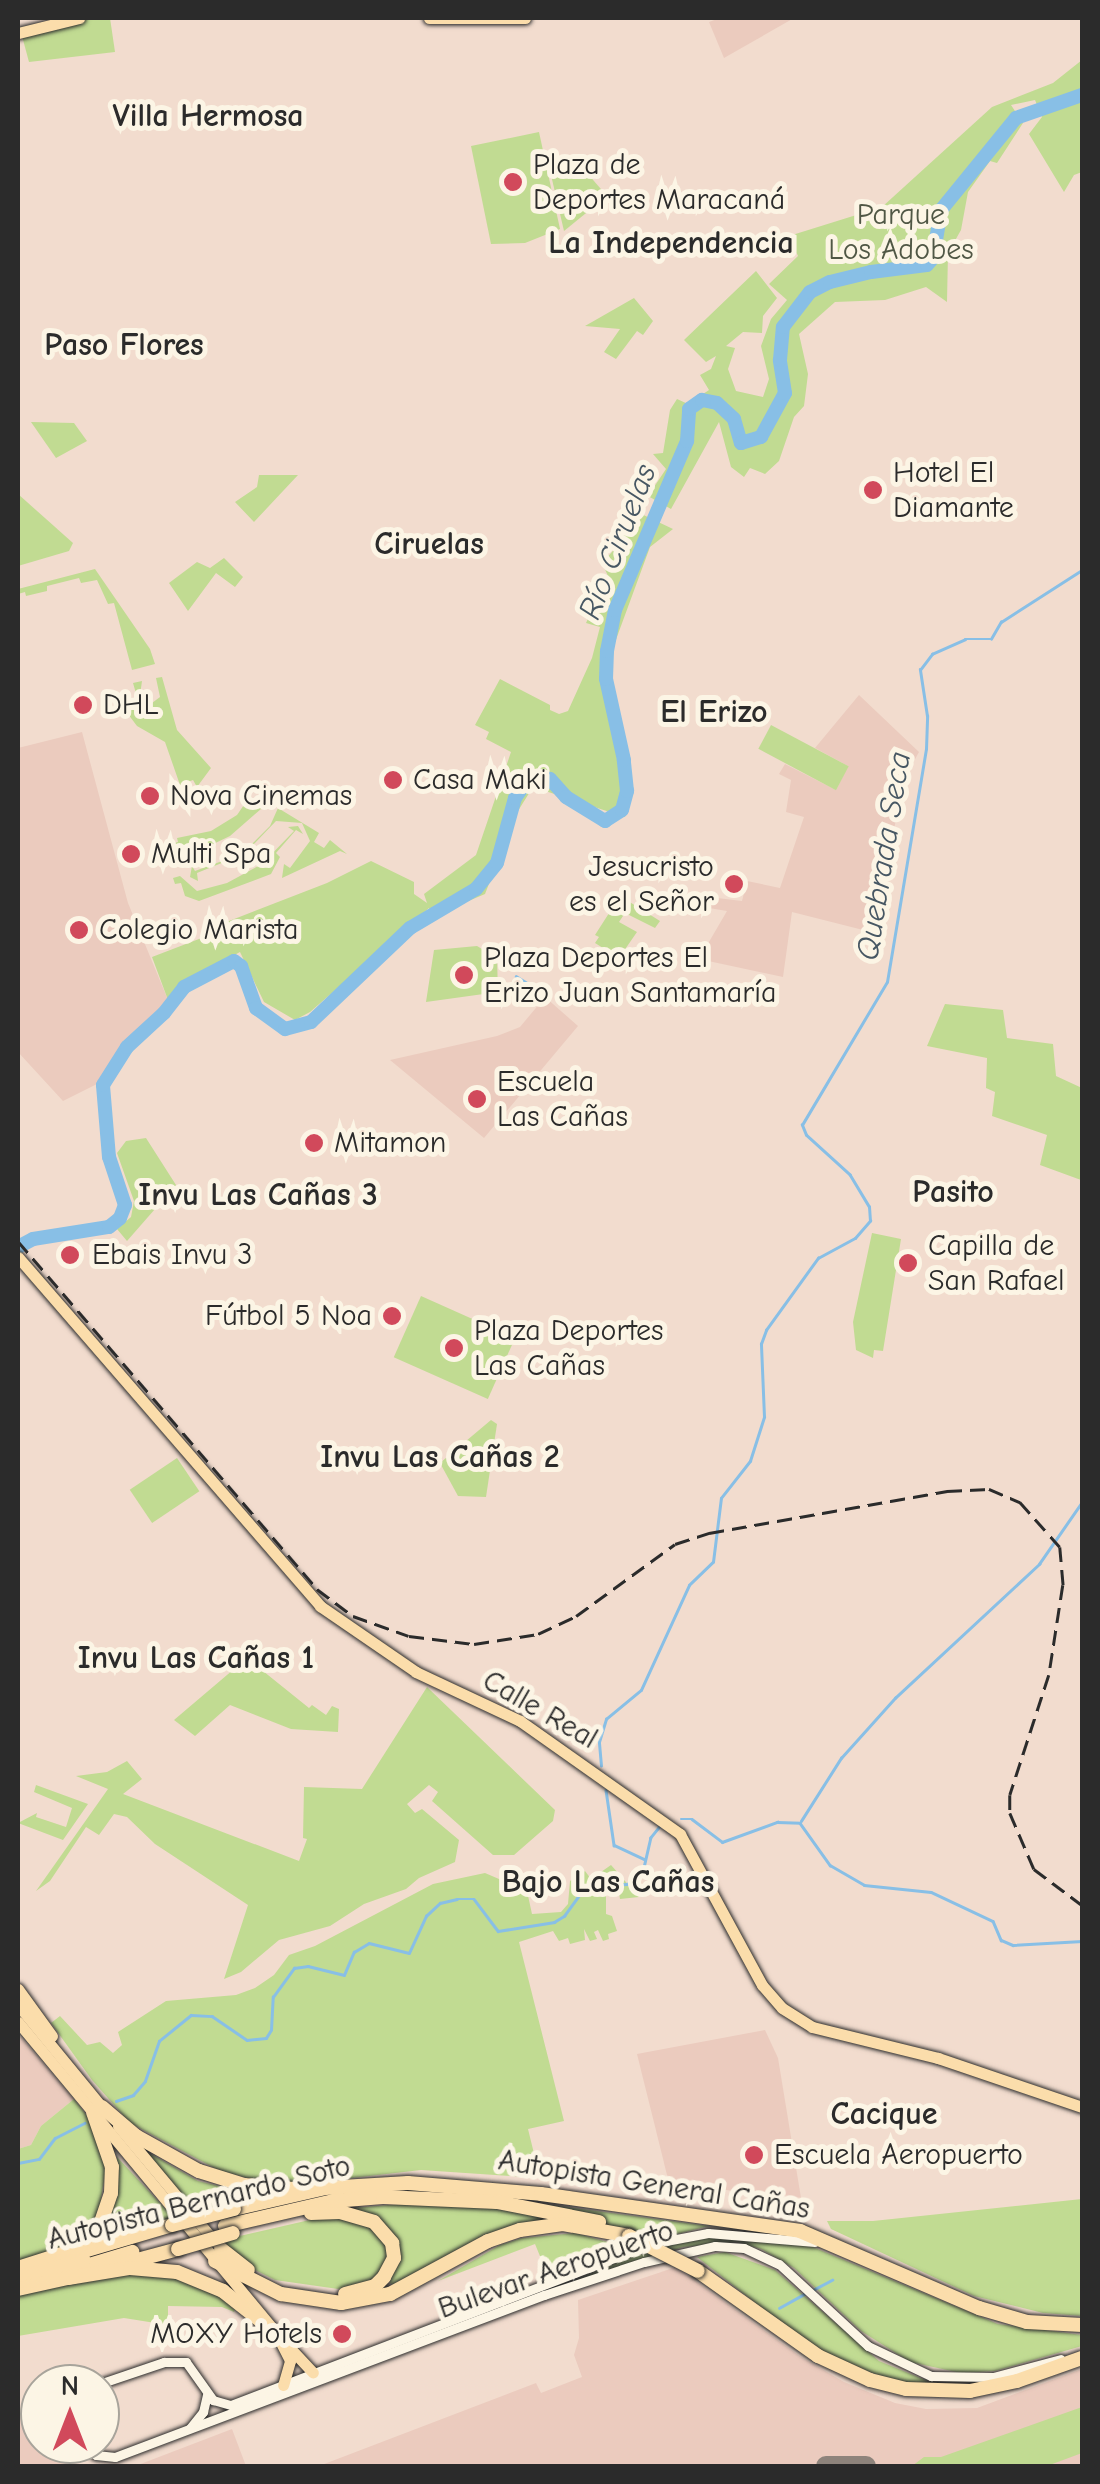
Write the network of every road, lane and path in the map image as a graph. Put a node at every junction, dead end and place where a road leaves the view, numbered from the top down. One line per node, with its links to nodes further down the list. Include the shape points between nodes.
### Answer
1 (80, 18): 4 (main road)
2 (429, 18): 3 (main road)
3 (525, 18)
4 (18, 33)
5 (20, 1260): 10 (main road, Calle Real, via 305,1594 416,1672 520,1721 680,1834 762,1986 782,2008 812,2027 938,2058)
6 (18, 1989): 9 (main road)
7 (18, 2005): 9 (main road)
8 (18, 2022): 11 (main road)
9 (91, 2094): 11 (main road)
10 (1082, 2107)
11 (97, 2110): 13 (highway, via 199,2171 259,2187); 20 (main road); 22 (highway, via 112,2167 100,2224 71,2251)
12 (382, 2191): 13 (highway, Autopista Bernardo Soto); 14 (highway, Autopista General Cañas); 16 (highway, Autopista Bernardo Soto); 17 (highway, Autopista General Cañas, via 559,2211); 19 (highway, Autopista General Cañas, via 440,2184 541,2194 784,2228)
13 (329, 2194): 16 (highway, Autopista Bernardo Soto); 18 (highway, Autopista Bernardo Soto, bridge, via 234,2209)
14 (350, 2204): 15 (highway, Autopista Bernardo Soto)
15 (311, 2214): 16 (highway, Autopista Bernardo Soto); 20 (highway, via 348,2213 381,2226 394,2249 384,2278 362,2292 314,2293)
16 (226, 2227): 18 (highway, Autopista Bernardo Soto)
17 (629, 2236): 20 (highway, via 578,2226 531,2227 488,2241 390,2294 342,2303 282,2294); 25 (highway, Autopista General Cañas, bridge, via 698,2271 818,2356 870,2380 906,2389 970,2391)
18 (174, 2237): 21 (highway, Autopista Bernardo Soto); 22 (highway, Autopista Bernardo Soto)
19 (837, 2245): 23 (highway, Autopista General Cañas, via 990,2312); 26 (street, Bulevar Aeropuerto, via 729,2233 650,2244)
20 (218, 2255): 24 (main road)
21 (68, 2278): 22 (highway); 24 (highway, via 130,2268 177,2272 222,2291)
22 (18, 2279)
23 (1082, 2325)
24 (276, 2333): 26 (main road); 28 (main road, via 290,2361)
25 (1082, 2355): 30 (street, Bulevar Aeropuerto, via 993,2378 931,2376 868,2346 779,2264 744,2248 716,2246 570,2286)
26 (314, 2373): 28 (street, Bulevar Aeropuerto)
27 (120, 2377): 29 (street, Bulevar Aeropuerto, via 186,2362)
28 (283, 2384): 29 (street, Bulevar Aeropuerto, via 232,2404 216,2403)
29 (207, 2390): 30 (street, via 203,2412)
30 (188, 2430): 31 (street, Bulevar Aeropuerto)
31 (120, 2456)

